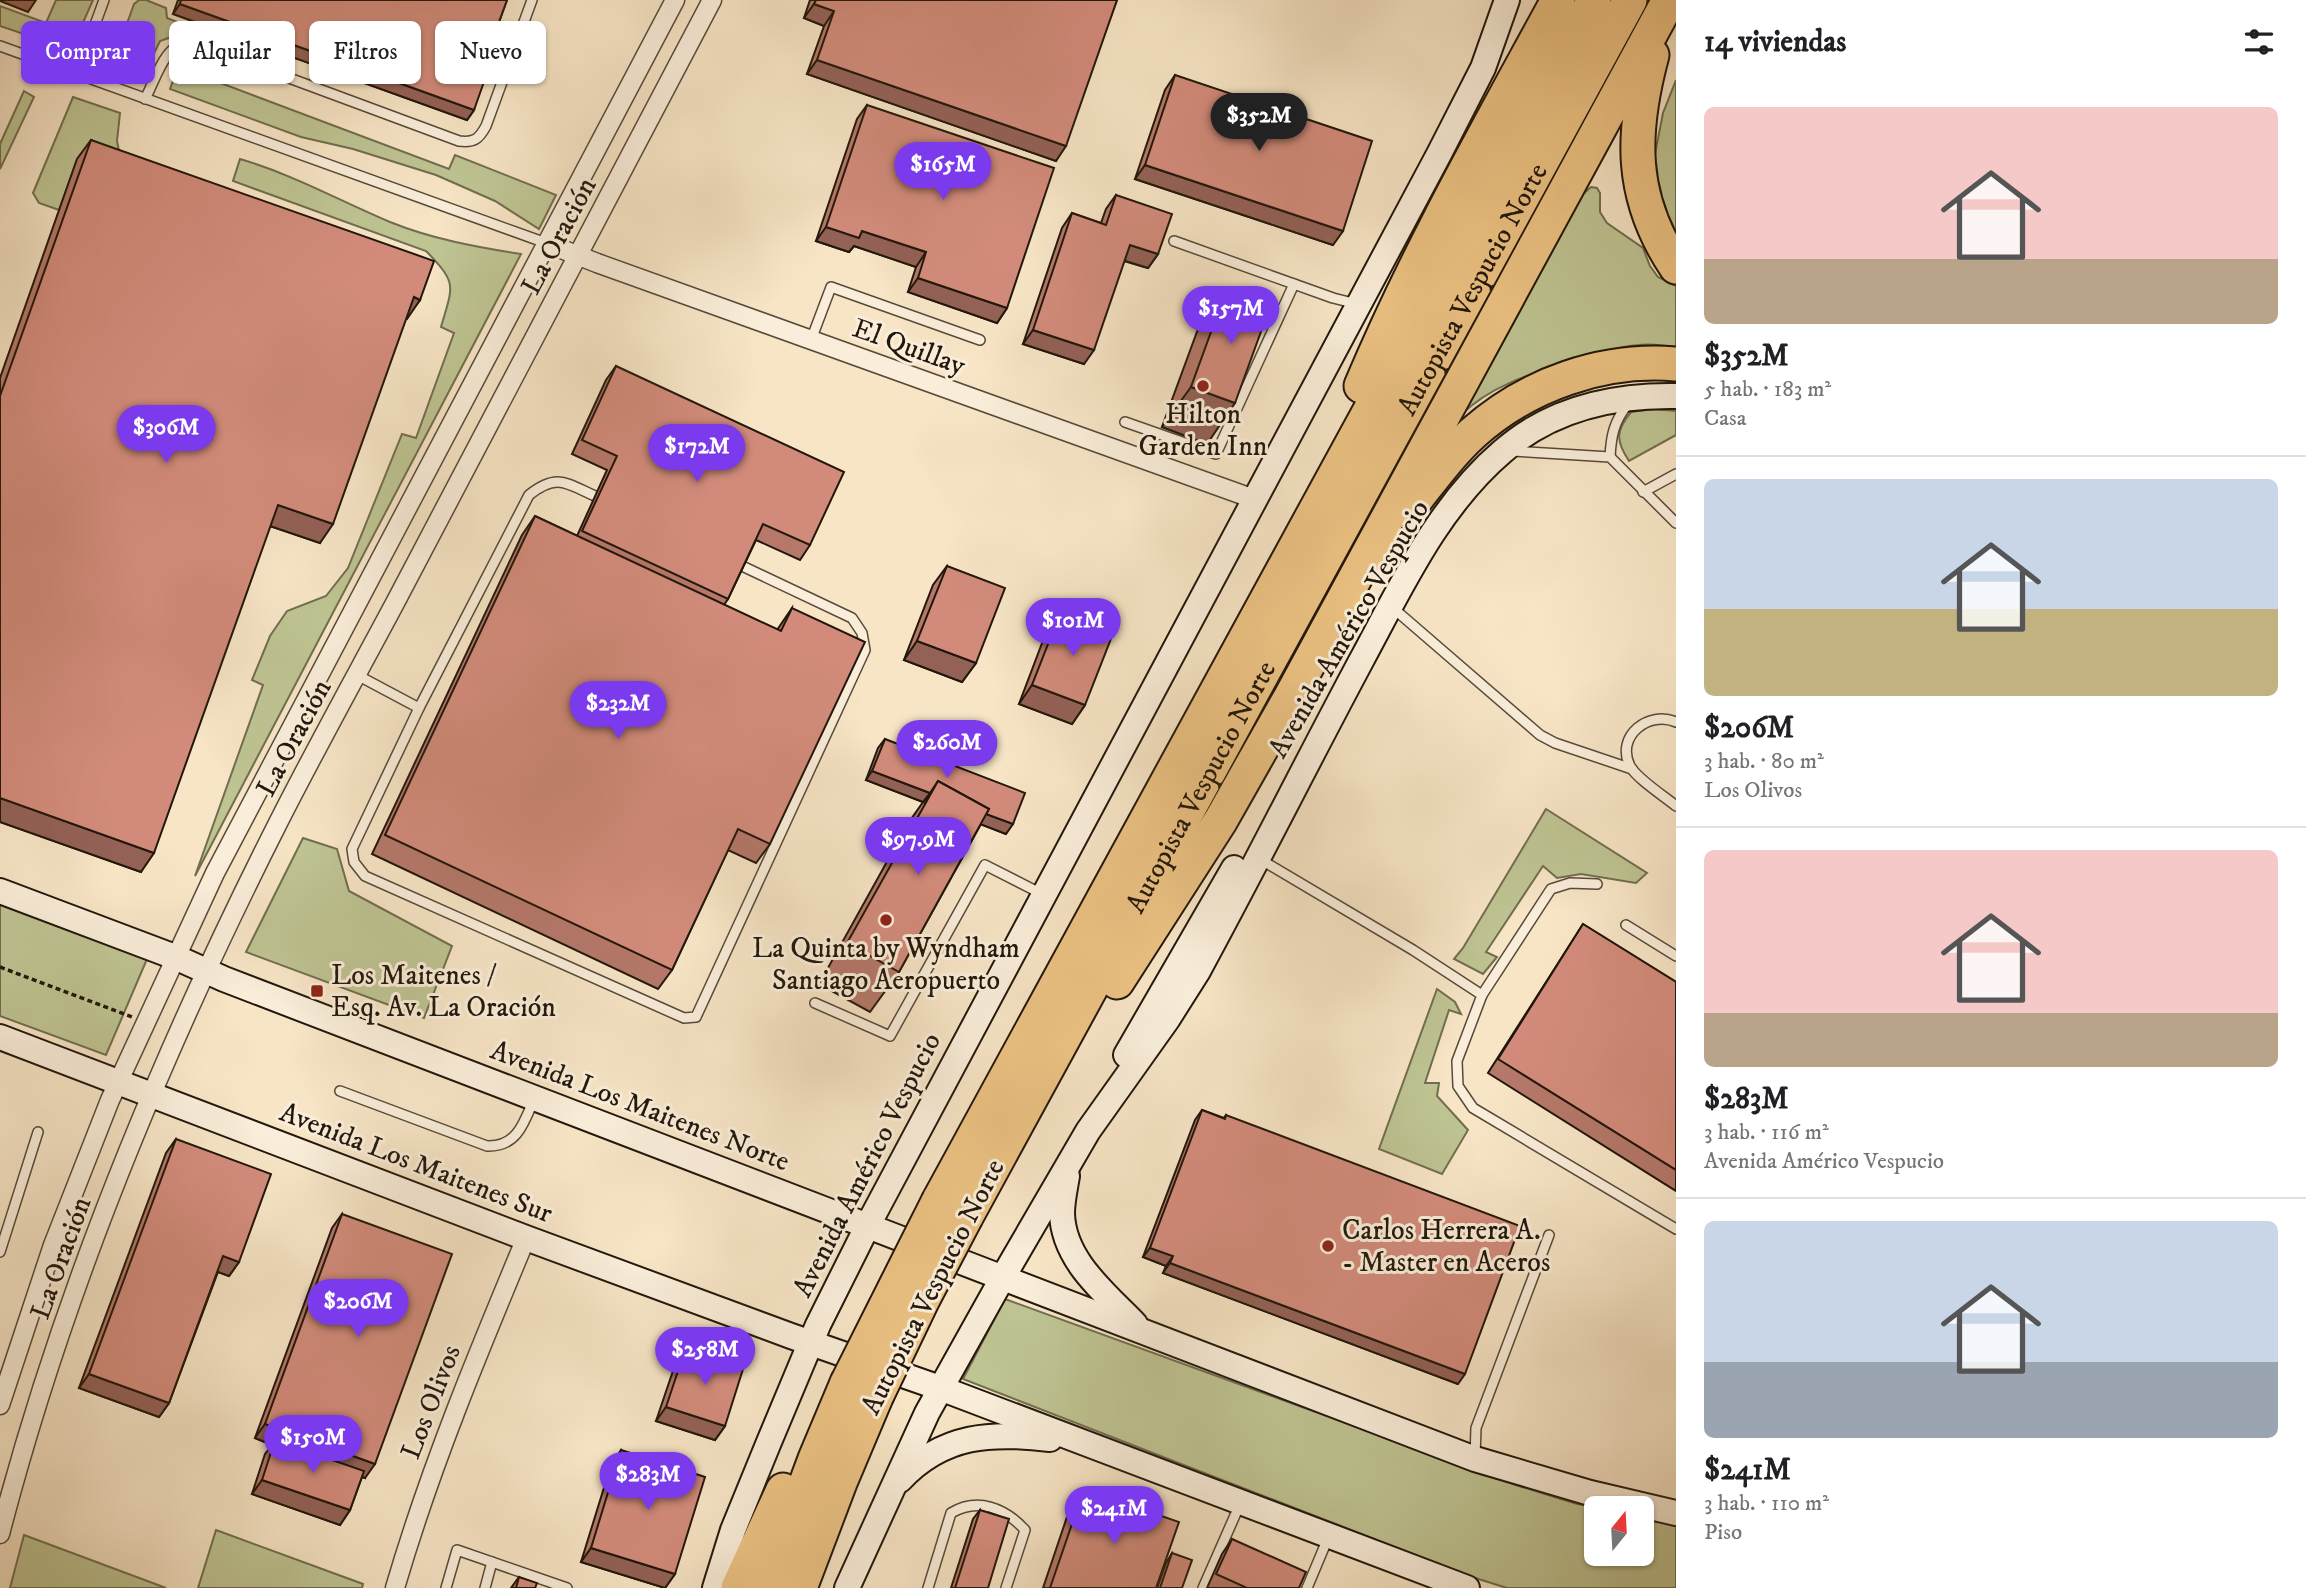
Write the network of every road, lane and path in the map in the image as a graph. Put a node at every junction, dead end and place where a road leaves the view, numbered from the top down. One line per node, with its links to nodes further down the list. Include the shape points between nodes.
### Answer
1 (104, 0): 11 (lane)
2 (532, 0): 15 (lane, via 486,126 471,142 192,42 173,47)
3 (675, 0): 18 (street, La Oración)
4 (712, 0): 19 (street, La Oración)
5 (1507, 0): 22 (street, Avenida Américo Vespucio, via 1483,68)
6 (1542, 0): 16 (highway)
7 (1558, 0): 16 (highway)
8 (1594, 0): 36 (highway, Autopista Vespucio Norte)
9 (1630, 0): 63 (highway, Autopista Vespucio Norte)
10 (1669, 0): 20 (highway, via 1642,101 1637,152 1646,209); 38 (highway)
11 (96, 21)
12 (0, 46): 13 (lane)
13 (21, 54)
14 (104, 84): 15 (lane)
15 (145, 99): 18 (lane)
16 (1481, 141): 36 (highway, via 1389,322)
17 (1174, 241): 21 (lane)
18 (546, 243): 19 (street, El Quillay); 52 (street, La Oración, via 296,715)
19 (578, 256): 23 (street, El Quillay); 40 (street, La Oración)
20 (1676, 267)
21 (1294, 284): 22 (lane); 28 (lane, via 1216,454)
22 (1359, 304): 34 (street, Avenida Américo Vespucio)
23 (811, 340): 24 (lane, via 831,287); 34 (street, El Quillay)
24 (980, 340)
25 (1676, 364): 38 (highway, via 1608,367 1563,379 1517,401 1454,451)
26 (1676, 396): 27 (street, Avenida Américo Vespucio)
27 (1636, 397): 29 (street, Avenida Américo Vespucio, via 1567,413); 30 (lane, via 1614,425)
28 (1125, 422)
29 (1503, 451): 30 (lane); 39 (street, Avenida Américo Vespucio, via 1454,503)
30 (1610, 457): 32 (lane)
31 (1676, 474): 32 (lane)
32 (1643, 492): 35 (lane)
33 (595, 496): 41 (lane, via 555,481 529,495)
34 (1254, 499): 49 (street, Avenida Américo Vespucio)
35 (1676, 523)
36 (1293, 550): 67 (highway, Autopista Vespucio Norte)
37 (740, 565): 41 (lane, via 852,618 862,633 864,650 696,1017 684,1018 365,876 354,862 352,849)
38 (1361, 568): 63 (highway, via 1206,845 1079,1041)
39 (1391, 606): 43 (lane, via 1540,735); 44 (street, Avenida Américo Vespucio)
40 (357, 675): 41 (lane); 54 (street, La Oración)
41 (419, 709)
42 (1676, 722): 43 (lane, via 1651,719 1635,729 1627,753)
43 (1632, 769): 45 (lane)
44 (1292, 789): 46 (street, Avenida Américo Vespucio); 64 (street, Avenida Américo Vespucio, via 1245,850 1200,925 1143,1022)
45 (1676, 806)
46 (1257, 858): 55 (lane); 64 (street, Avenida Américo Vespucio, via 1183,995)
47 (1597, 884): 55 (lane, via 1570,883 1551,889)
48 (0, 891): 52 (street, Avenida Los Maitenes Norte)
49 (1043, 895): 56 (lane, via 985,865 890,1036); 68 (street, Avenida Américo Vespucio)
50 (1626, 925): 51 (lane)
51 (1676, 956)
52 (175, 957): 54 (street, Avenida Los Maitenes Norte); 57 (street, La Oración)
53 (0, 967): 57 (path)
54 (206, 972): 61 (street, La Oración); 62 (street, Avenida Los Maitenes Norte)
55 (1482, 995): 69 (lane, via 1457,1061 1458,1086 1473,1108)
56 (815, 1003)
57 (145, 1022): 59 (street, La Oración)
58 (0, 1037): 59 (street, Avenida Los Maitenes Sur)
59 (118, 1082): 61 (street, Avenida Los Maitenes Sur); 78 (street, La Oración, via 54,1245)
60 (340, 1091): 62 (lane, via 494,1146 516,1136)
61 (151, 1094): 71 (street, Avenida Los Maitenes Sur); 84 (street, La Oración, via 68,1314)
62 (535, 1098): 68 (street, Avenida Los Maitenes Norte)
63 (1018, 1121): 67 (highway, Autopista Vespucio Norte)
64 (1088, 1130): 66 (street, Avenida Américo Vespucio)
65 (38, 1132): 72 (lane)
66 (1070, 1162): 73 (street, Avenida Américo Vespucio); 74 (street, via 1062,1215 1068,1242 1092,1280)
67 (953, 1208): 77 (highway, Autopista Vespucio Norte, bridge, via 922,1301)
68 (868, 1225): 73 (street, Avenida Los Maitenes Norte); 75 (street, Avenida Américo Vespucio)
69 (1676, 1229)
70 (1549, 1235): 80 (lane, via 1476,1428)
71 (526, 1238): 75 (street, Avenida Los Maitenes Sur); 87 (street, Los Olivos, via 451,1419)
72 (0, 1252)
73 (1003, 1277): 74 (street, Avenida Los Maitenes Norte); 76 (street, Avenida Américo Vespucio)
74 (1140, 1329): 80 (street, Avenida Los Maitenes Norte)
75 (810, 1343): 76 (street, Avenida Los Maitenes Sur); 91 (street, Avenida Américo Vespucio, via 746,1497)
76 (940, 1388): 79 (street, Avenida Los Maitenes Sur); 81 (street, Avenida Américo Vespucio)
77 (854, 1394): 92 (highway, via 817,1433 787,1482); 93 (highway, Autopista Vespucio Norte); 94 (highway, Autopista Vespucio Norte, via 827,1516)
78 (0, 1405)
79 (1090, 1445): 81 (street, via 1016,1436 958,1441 917,1463); 82 (street)
80 (1475, 1459): 83 (street, Avenida Los Maitenes Norte)
81 (890, 1490): 95 (street, Avenida Américo Vespucio)
82 (1241, 1502): 85 (street); 98 (lane)
83 (1676, 1513)
84 (0, 1534)
85 (1328, 1536): 99 (lane); 100 (street)
86 (492, 1562): 88 (lane, via 457,1550); 89 (lane); 90 (lane)
87 (395, 1588)
88 (446, 1588)
89 (485, 1588)
90 (567, 1588)
91 (715, 1588)
92 (738, 1588)
93 (767, 1588)
94 (800, 1588)
95 (846, 1588)
96 (928, 1588): 97 (lane, via 951,1513 963,1506 990,1507 1013,1516 1024,1530)
97 (1006, 1588)
98 (1203, 1588)
99 (1307, 1588)
100 (1467, 1588)

